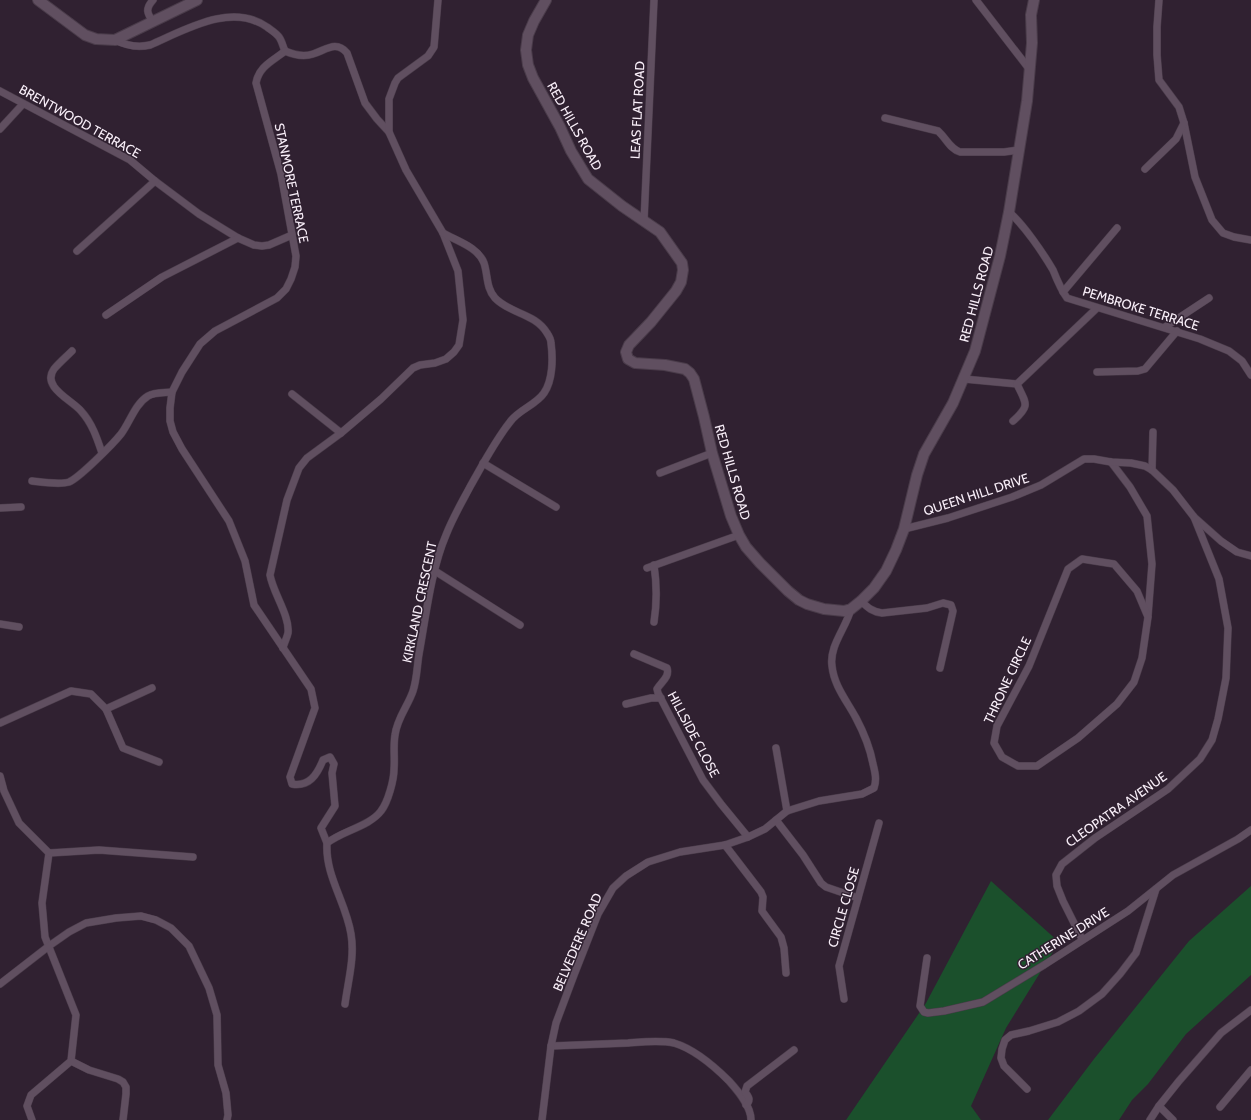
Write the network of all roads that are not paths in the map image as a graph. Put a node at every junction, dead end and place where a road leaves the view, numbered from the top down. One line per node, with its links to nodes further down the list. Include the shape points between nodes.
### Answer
1 (38, 0): 11 (main road, via 85,35)
2 (153, 0): 10 (street, via 148,6 148,12)
3 (197, 0): 10 (main road)
4 (438, 0): 19 (street, via 434,47 428,56 398,78 389,99)
5 (546, 0): 24 (main road, RED HILLS ROAD, via 528,35 526,50 533,78 588,179)
6 (654, 0): 24 (street, LEAS FLAT ROAD)
7 (976, 0): 13 (street)
8 (1034, 0): 13 (main road, RED HILLS ROAD, via 1031,16)
9 (1159, 0): 17 (street, via 1159,80 1179,107)
10 (154, 22): 11 (main road)
11 (115, 40): 12 (street, via 133,47 142,47 208,21 237,17 260,22 273,31 279,37)
12 (285, 51): 19 (street, via 300,56 331,46 343,48 365,103); 27 (street, STANMORE TERRACE, via 261,69 256,83 281,174)
13 (1030, 70): 20 (main road, RED HILLS ROAD)
14 (0, 91): 15 (street, BRENTWOOD TERRACE)
15 (22, 104): 18 (street); 22 (street, BRENTWOOD TERRACE, via 123,156)
16 (885, 118): 20 (street, via 938,130 954,150 960,152)
17 (1184, 123): 21 (street, via 1176,138); 29 (street, via 1195,177 1212,220 1223,233)
18 (0, 129)
19 (389, 132): 26 (street, via 406,170)
20 (1019, 150): 23 (main road, RED HILLS ROAD)
21 (1144, 169)
22 (155, 181): 28 (street, BRENTWOOD TERRACE, via 199,214); 30 (street)
23 (1009, 212): 31 (street, PEMBROKE TERRACE, via 1024,228 1052,269); 40 (main road, RED HILLS ROAD, via 1000,256)
24 (644, 221): 48 (main road, RED HILLS ROAD, via 660,232 682,263 683,270 676,291 629,345 626,352 628,359 635,363 685,369 690,373 694,379)
25 (1118, 228): 31 (street)
26 (443, 233): 46 (street, via 458,271 463,320 459,345 446,359 413,368); 50 (street, KIRKLAND CRESCENT, via 479,254 484,263 488,286 494,297 543,327 551,340 549,383 543,395 511,420)
27 (292, 235): 28 (street, BRENTWOOD TERRACE, via 262,246); 42 (street, STANMORE TERRACE, via 296,256 295,267 286,289 277,298 215,331 200,344)
28 (238, 238): 34 (street, via 162,277)
29 (1251, 240)
30 (77, 251)
31 (1063, 292): 33 (street, PEMBROKE TERRACE, via 1067,298)
32 (1210, 298): 35 (street)
33 (1098, 308): 35 (street, PEMBROKE TERRACE); 41 (street)
34 (106, 315)
35 (1165, 328): 36 (street, PEMBROKE TERRACE)
36 (1178, 331): 38 (street, via 1145,369); 39 (street, PEMBROKE TERRACE, via 1230,351 1242,361)
37 (72, 352): 47 (street, via 54,370 51,376 52,385 82,411 92,427)
38 (1097, 372)
39 (1251, 375)
40 (964, 379): 41 (street); 58 (main road, RED HILLS ROAD, via 924,454)
41 (1017, 384): 44 (street, via 1025,407)
42 (172, 392): 47 (street, via 146,397 121,434); 71 (street, STANMORE TERRACE, via 170,421 173,432 229,521 245,560 254,605)
43 (292, 394): 46 (street)
44 (1013, 421)
45 (1153, 432): 51 (street)
46 (341, 433): 71 (street, via 307,458 299,468 287,500 270,575 287,621 288,632)
47 (102, 453): 53 (street, via 74,480 67,483)
48 (712, 453): 52 (street); 59 (main road, RED HILLS ROAD)
49 (1111, 462): 51 (street, QUEEN HILL DRIVE, via 1131,462); 58 (street, QUEEN HILL DRIVE, via 1084,459 1041,485 1012,497); 66 (street, THRONE CIRCLE, via 1147,516 1152,564)
50 (483, 463): 55 (street); 63 (street, KIRKLAND CRESCENT, via 452,520)
51 (1152, 470): 57 (street, QUEEN HILL DRIVE, via 1173,490)
52 (660, 473)
53 (32, 481)
54 (21, 506): 56 (street)
55 (556, 506)
56 (0, 508)
57 (1194, 517): 60 (street, QUEEN HILL DRIVE, via 1237,552); 93 (street, CLEOPATRA AVENUE, via 1219,579 1228,628 1226,678 1218,719 1212,740 1200,759 1168,789 1095,838 1062,864 1056,875 1057,886)
58 (904, 529): 64 (main road, RED HILLS ROAD, via 886,571)
59 (739, 535): 61 (street); 65 (main road, RED HILLS ROAD, via 760,563 799,600 824,609)
60 (1251, 556)
61 (654, 565): 62 (street); 67 (street, via 657,584)
62 (647, 568)
63 (435, 571): 69 (street); 87 (street, KIRKLAND CRESCENT, via 413,691 400,716 395,734 394,770 386,803 381,812 370,820)
64 (861, 601): 65 (main road, RED HILLS ROAD); 73 (street, via 875,612 882,613 927,608 943,603 951,605 953,611)
65 (851, 609): 82 (street, BELVEDERE ROAD, via 834,649 832,666 834,678 867,741 876,776 874,788 862,794 819,800)
66 (1148, 618): 66 (street, THRONE CIRCLE, via 1142,658 1134,682 1117,704 1078,738 1037,766 1018,766 1002,757 994,743 997,726 1029,666 1068,569 1082,558 1114,564 1137,591)
67 (654, 622)
68 (0, 624): 70 (street)
69 (520, 625)
70 (19, 627)
71 (283, 648): 87 (street, STANMORE TERRACE, via 311,689 314,708 290,777 292,784 300,785 307,782 318,772 323,760 327,758 330,757 334,764 332,773 335,806 321,828)
72 (634, 654): 75 (street, HILLSIDE CLOSE, via 665,667 668,671 657,689)
73 (940, 668)
74 (152, 688): 77 (street)
75 (661, 698): 76 (street); 86 (street, HILLSIDE CLOSE, via 703,780)
76 (626, 704)
77 (106, 709): 78 (street, via 91,694 71,691); 80 (street, via 123,748)
78 (0, 723)
79 (776, 748): 82 (street)
80 (158, 762)
81 (0, 776): 89 (street, via 19,823)
82 (787, 810): 83 (street, BELVEDERE ROAD)
83 (776, 820): 86 (street, BELVEDERE ROAD); 92 (street, via 821,883)
84 (880, 823): 92 (street, CIRCLE CLOSE)
85 (1251, 830): 91 (street, CATHERINE DRIVE, via 1174,875)
86 (748, 837): 88 (street, BELVEDERE ROAD)
87 (327, 843): 99 (street, via 326,856 331,875 351,934 353,954)
88 (725, 845): 96 (street, via 761,892 762,911 781,936); 101 (street, BELVEDERE ROAD, via 680,852 648,862 613,888 598,914 574,975 556,1022)
89 (49, 853): 90 (street, via 99,850); 94 (street, via 42,903 45,938)
90 (193, 857)
91 (1156, 889): 93 (street, CATHERINE DRIVE, via 1128,911); 105 (street, via 1136,953 1102,994 1080,1011 1058,1022 1011,1034 1005,1040 1001,1053 1004,1066)
92 (858, 898): 98 (street, CIRCLE CLOSE, via 839,966)
93 (1082, 939): 95 (street, CATHERINE DRIVE, via 982,1002 926,1013 921,1008)
94 (49, 946): 97 (street); 103 (street, via 76,1015); 111 (street, via 86,923 116,918 151,918 176,932 189,946 209,988 217,1015 218,1064 226,1093)
95 (927, 958)
96 (786, 973)
97 (0, 984)
98 (844, 999)
99 (345, 1004)
100 (1251, 1010): 107 (street, via 1221,1033)
101 (551, 1046): 106 (street, via 673,1043 716,1069 732,1084); 112 (street, BELVEDERE ROAD)
102 (794, 1050): 106 (street, via 747,1086 745,1092 750,1099)
103 (71, 1061): 109 (street, via 31,1095 27,1106); 110 (street, via 123,1082 126,1087)
104 (1251, 1070): 108 (street)
105 (1027, 1089)
106 (746, 1105): 113 (street)
107 (1159, 1106): 114 (street); 115 (street)
108 (1220, 1107)
109 (32, 1120)
110 (123, 1120)
111 (227, 1120)
112 (542, 1120)
113 (751, 1120)
114 (1150, 1120)
115 (1173, 1120)

